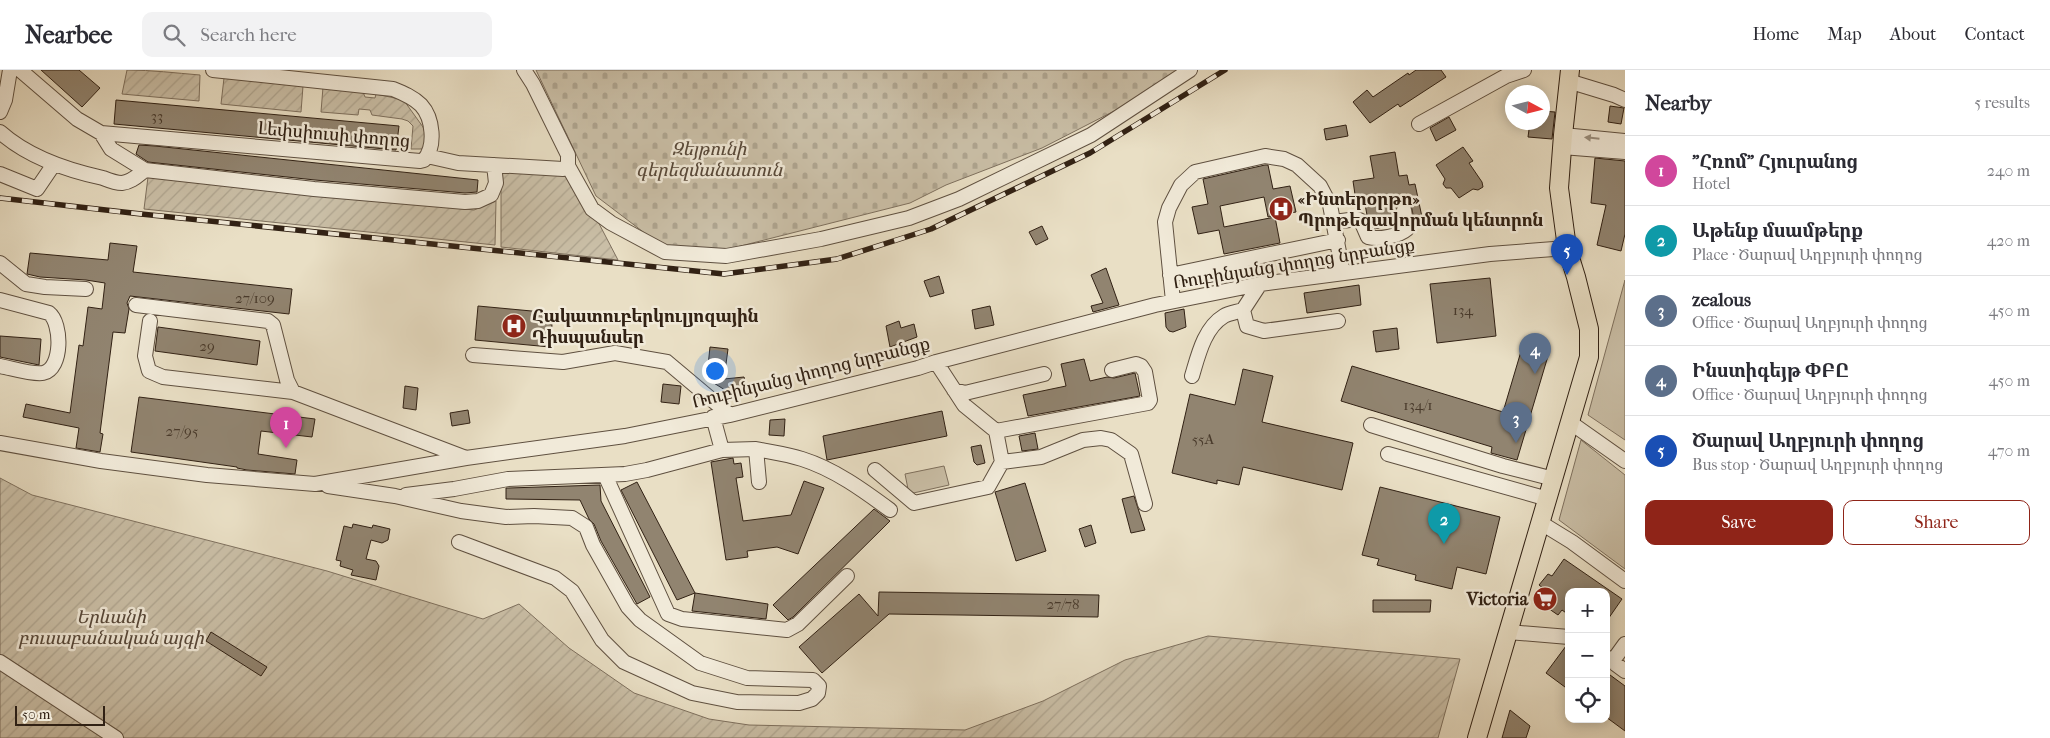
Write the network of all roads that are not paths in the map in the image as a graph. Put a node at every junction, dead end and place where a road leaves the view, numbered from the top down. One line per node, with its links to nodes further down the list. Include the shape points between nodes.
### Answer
1 (10, 70): 10 (street)
2 (20, 70): 13 (street, Լեփսիուսի փողոց, via 77,119)
3 (213, 70): 7 (street, Լեփսիուսի փողոց)
4 (524, 70): 20 (street, via 568,155)
5 (1190, 70): 20 (street, via 1091,135 960,199 909,218 821,240 726,256 664,252 611,224 592,209)
6 (1524, 70): 11 (street, via 1506,76)
7 (309, 75): 17 (street, Լեփսիուսի փողոց, via 405,93 421,105 428,118 431,140)
8 (1569, 75): 9 (street); 14 (main road)
9 (1625, 100)
10 (0, 112)
11 (1419, 124)
12 (0, 132): 18 (street, via 21,148)
13 (101, 133): 17 (street, Լեփսիուսի փողոց, via 420,160); 21 (street, via 111,149)
14 (1562, 141): 15 (street, one-way to 14); 16 (street); 26 (main road, via 1559,188)
15 (1625, 141)
16 (1625, 152)
17 (427, 156): 19 (street)
18 (54, 164): 21 (street, via 122,183); 22 (street, via 37,189)
19 (494, 165): 20 (street, via 563,169); 21 (street, via 496,183 491,195 465,202 314,190)
20 (568, 166)
21 (146, 170)
22 (0, 174)
23 (1404, 210): 24 (street, via 1407,229 1380,238 1368,237 1357,219)
24 (1334, 222): 25 (street); 29 (street, via 1320,186 1297,165 1284,159 1265,156 1195,172 1181,185 1168,208 1165,222)
25 (1338, 240): 28 (street); 29 (street)
26 (1567, 248): 28 (street, Ռուբինյանց փողոց նրբանցք, via 1490,254); 48 (main road, via 1589,329 1589,357)
27 (0, 263): 31 (street, via 26,284)
28 (1342, 273): 30 (street, Ռուբինյանց փողոց նրբանցք)
29 (1170, 275): 33 (street)
30 (1260, 284): 33 (street, Ռուբինյանց փողոց նրբանցք); 35 (street)
31 (86, 289)
32 (0, 300): 40 (street, via 54,316 58,327 58,354 50,370 41,374)
33 (1173, 301): 39 (street, Ռուբինյանց փողոց նրբանցք)
34 (136, 305): 45 (street, via 268,321)
35 (1243, 310): 37 (street, via 1247,326 1264,331); 43 (street, via 1217,321 1200,347)
36 (150, 321): 45 (street, via 145,356 149,371 163,377)
37 (1338, 321)
38 (473, 355): 46 (street, via 563,362 615,353 667,362)
39 (936, 362): 44 (street); 46 (street, Ռուբինյանց փողոց նրբանցք)
40 (0, 366)
41 (1112, 370): 50 (street, via 1136,364 1141,366 1145,372 1148,403)
42 (1044, 374): 44 (street, via 965,393)
43 (1192, 376)
44 (954, 390): 50 (street, via 964,405)
45 (293, 392): 55 (street)
46 (730, 415): 47 (street, Ռուբինյանց փողոց նրբանցք)
47 (714, 417): 53 (street); 55 (street, Ռուբինյանց փողոց նրբանցք, via 625,436)
48 (1571, 423): 56 (street); 60 (main road)
49 (1371, 425): 60 (street)
50 (996, 431): 57 (street)
51 (0, 444): 62 (street, Ռուբինյանց փողոց նրբանցք, via 207,475)
52 (756, 449): 53 (street); 61 (street); 66 (street, via 802,459 866,492)
53 (722, 450): 59 (street, via 647,470)
54 (1388, 454): 64 (street)
55 (466, 458): 62 (street, Ռուբինյանց փողոց նրբանցք)
56 (1625, 461)
57 (1002, 462): 58 (street, via 988,487 914,503); 65 (street, via 1042,457 1083,440 1111,440 1131,454)
58 (875, 470)
59 (605, 475): 63 (street, via 508,479); 69 (street, via 668,614 682,619 787,630 798,624)
60 (1554, 480): 64 (main road)
61 (759, 482)
62 (315, 484): 63 (street)
63 (395, 496): 68 (street, via 506,517 572,518 586,527 628,607 640,620 694,659 747,678 813,680 819,686 818,693 812,699 799,703 737,702 692,693 624,662 587,620 572,591 555,578)
64 (1548, 499): 67 (main road)
65 (1144, 504)
66 (890, 510)
67 (1541, 523): 70 (street); 71 (main road)
68 (459, 542)
69 (847, 576)
70 (1625, 581)
71 (1508, 632): 72 (street); 79 (main road)
72 (1565, 637)
73 (1625, 644): 74 (street)
74 (1610, 658)
75 (1610, 660): 77 (street)
76 (0, 662): 78 (street)
77 (1625, 671)
78 (116, 738)
79 (1477, 738)

